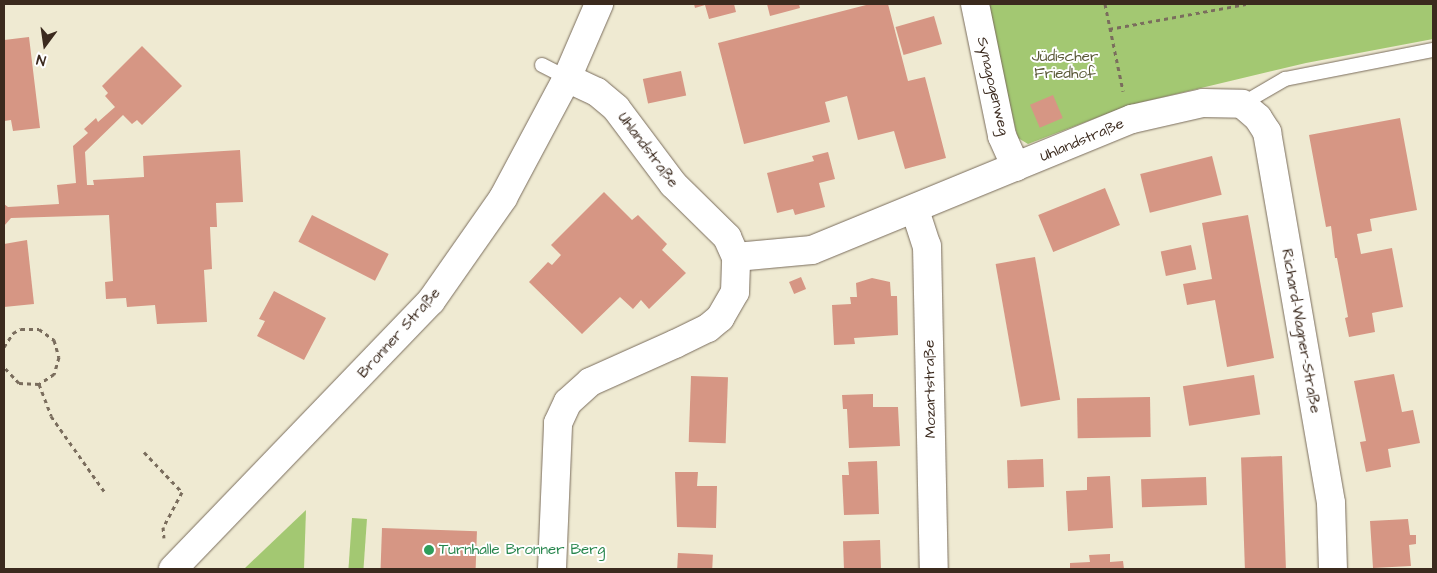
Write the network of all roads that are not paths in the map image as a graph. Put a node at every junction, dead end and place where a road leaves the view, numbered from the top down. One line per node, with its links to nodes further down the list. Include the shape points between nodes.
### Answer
1 (599, 4): 5 (street, Bronner Straße)
2 (975, 4): 7 (street, Synagogenweg, via 1002,136)
3 (1433, 50): 6 (lane, via 1285,79)
4 (542, 65): 5 (lane)
5 (566, 78): 9 (street, Uhlandstraße, via 597,92 616,108 673,184 727,237); 10 (street, Bronner Straße, via 503,198 431,301)
6 (1242, 104): 7 (street, Uhlandstraße, via 1203,103 1132,119); 13 (street, Richard-Wagner-Straße, via 1258,118 1267,132 1331,503)
7 (1016, 167): 8 (street, Uhlandstraße)
8 (914, 210): 9 (street, Uhlandstraße, via 812,250); 12 (street, Mozartstraße, via 927,246)
9 (736, 257): 11 (street, Uhlandstraße, via 735,292 720,318 692,336 590,382 568,402 558,423)
10 (168, 557)
11 (552, 569)
12 (934, 569)
13 (1332, 569)

